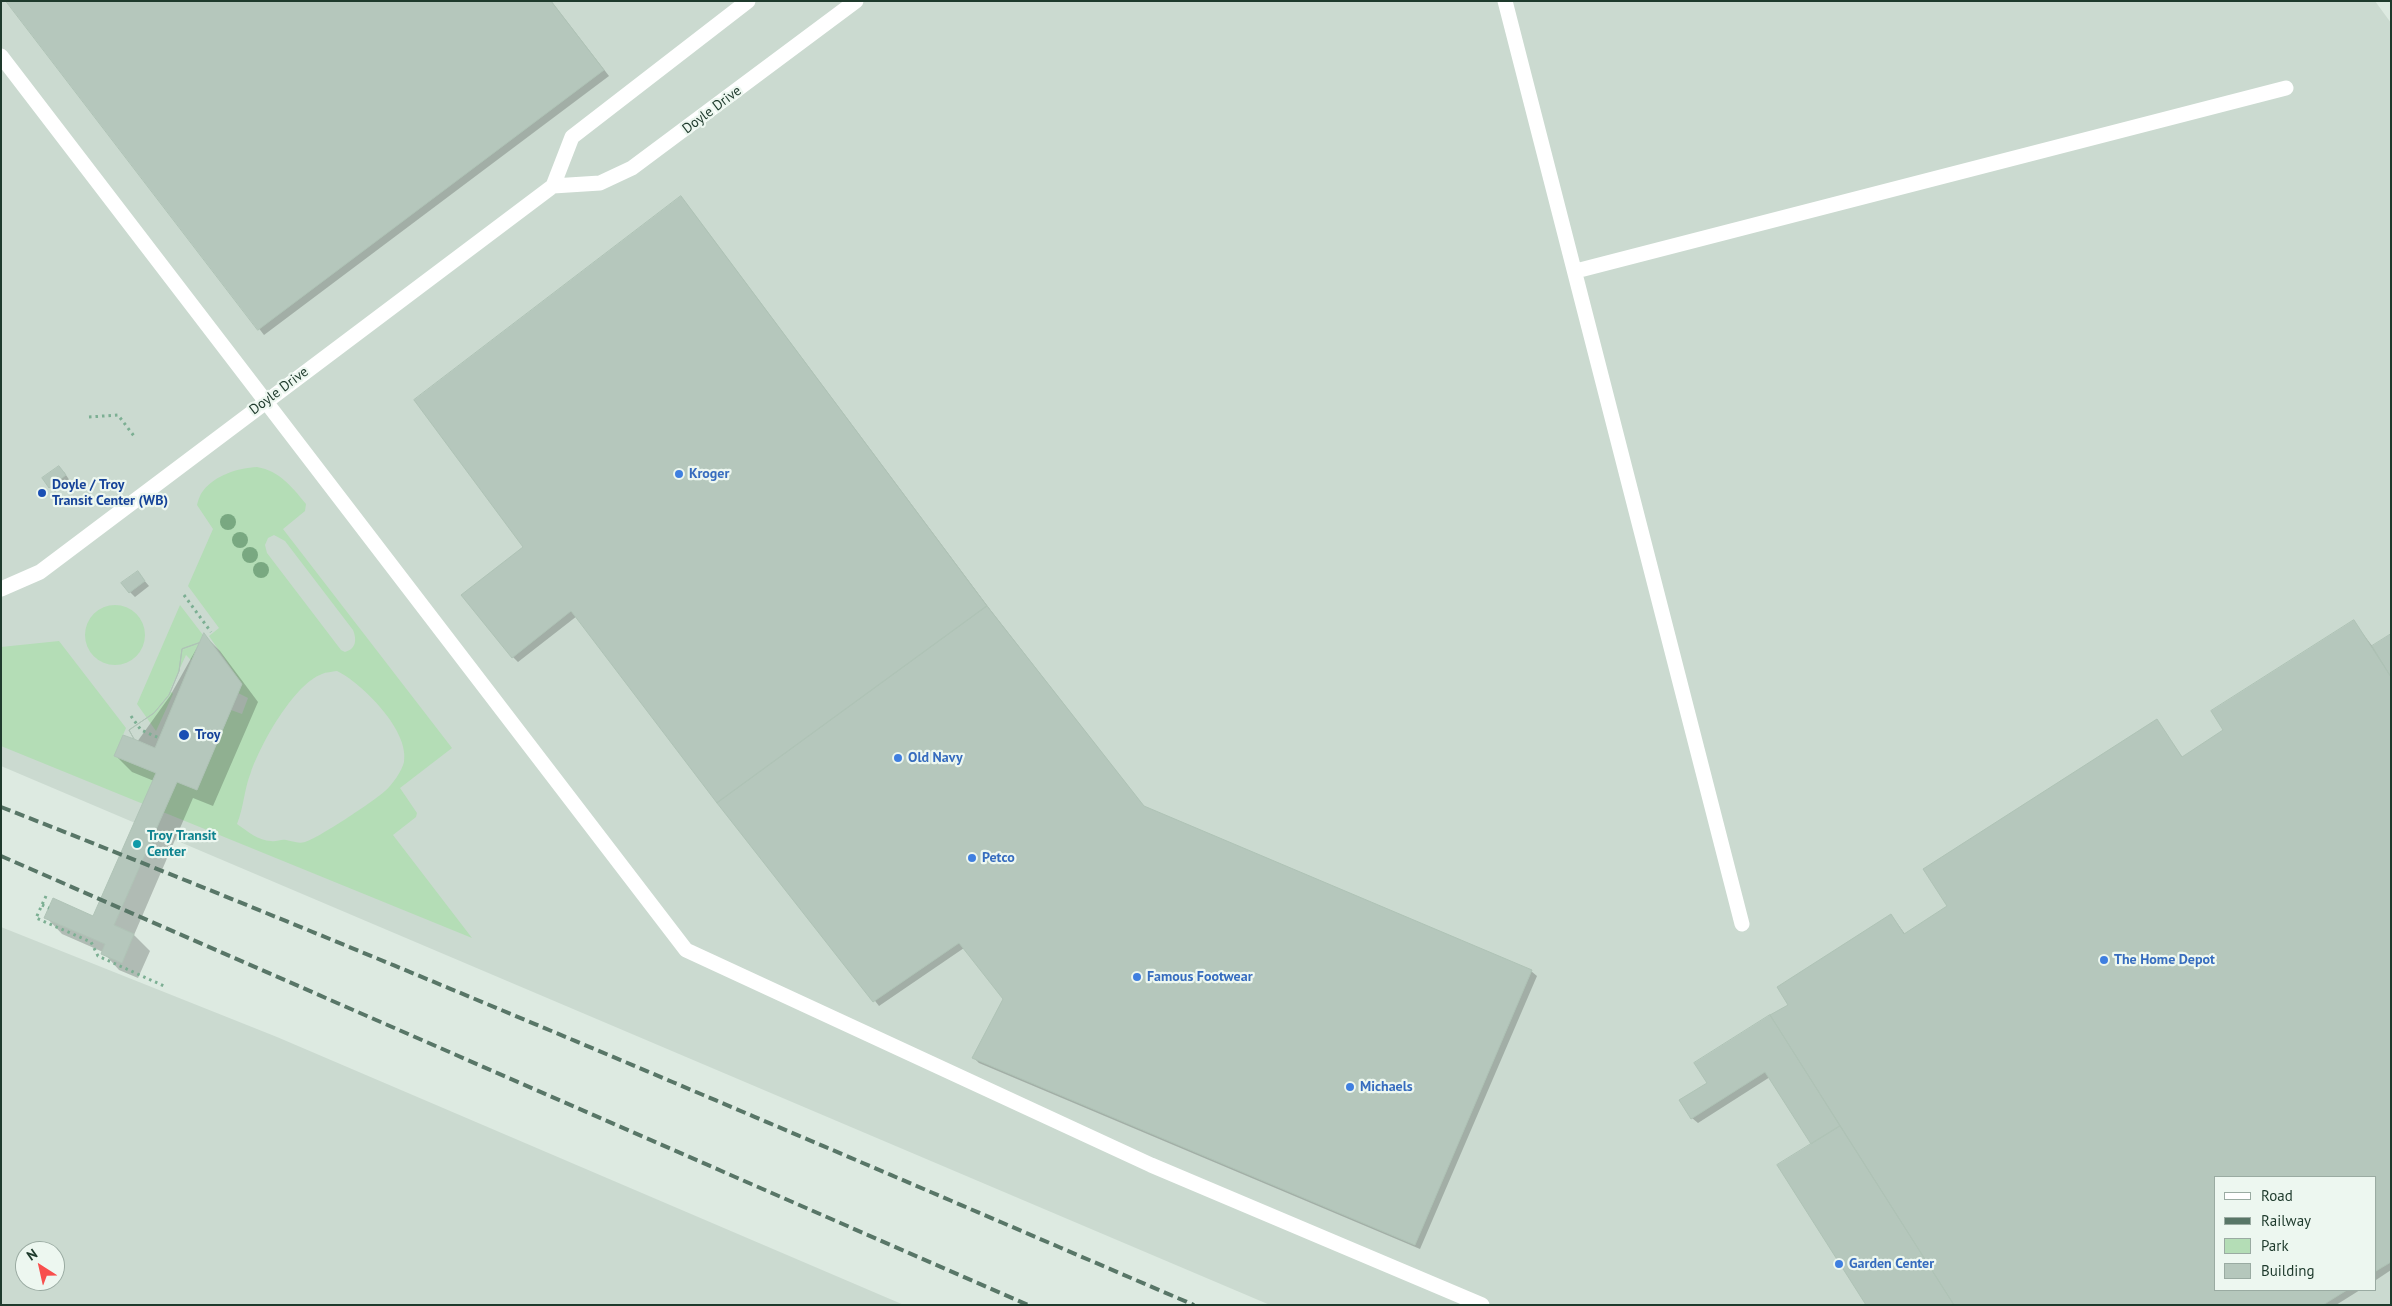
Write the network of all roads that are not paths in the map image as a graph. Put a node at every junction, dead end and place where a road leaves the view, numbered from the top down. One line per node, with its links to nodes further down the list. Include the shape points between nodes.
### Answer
1 (748, 1): 6 (street, via 572,136)
2 (856, 1): 6 (street, Doyle Drive, via 632,168 600,183)
3 (1505, 1): 7 (street)
4 (1, 56): 8 (street)
5 (2286, 88): 7 (street)
6 (553, 186): 8 (street, Doyle Drive)
7 (1576, 271): 10 (street)
8 (266, 400): 9 (street, Doyle Drive, via 40,572); 11 (street, via 686,950 1151,1165)
9 (1, 589)
10 (1742, 924)
11 (1482, 1305)

